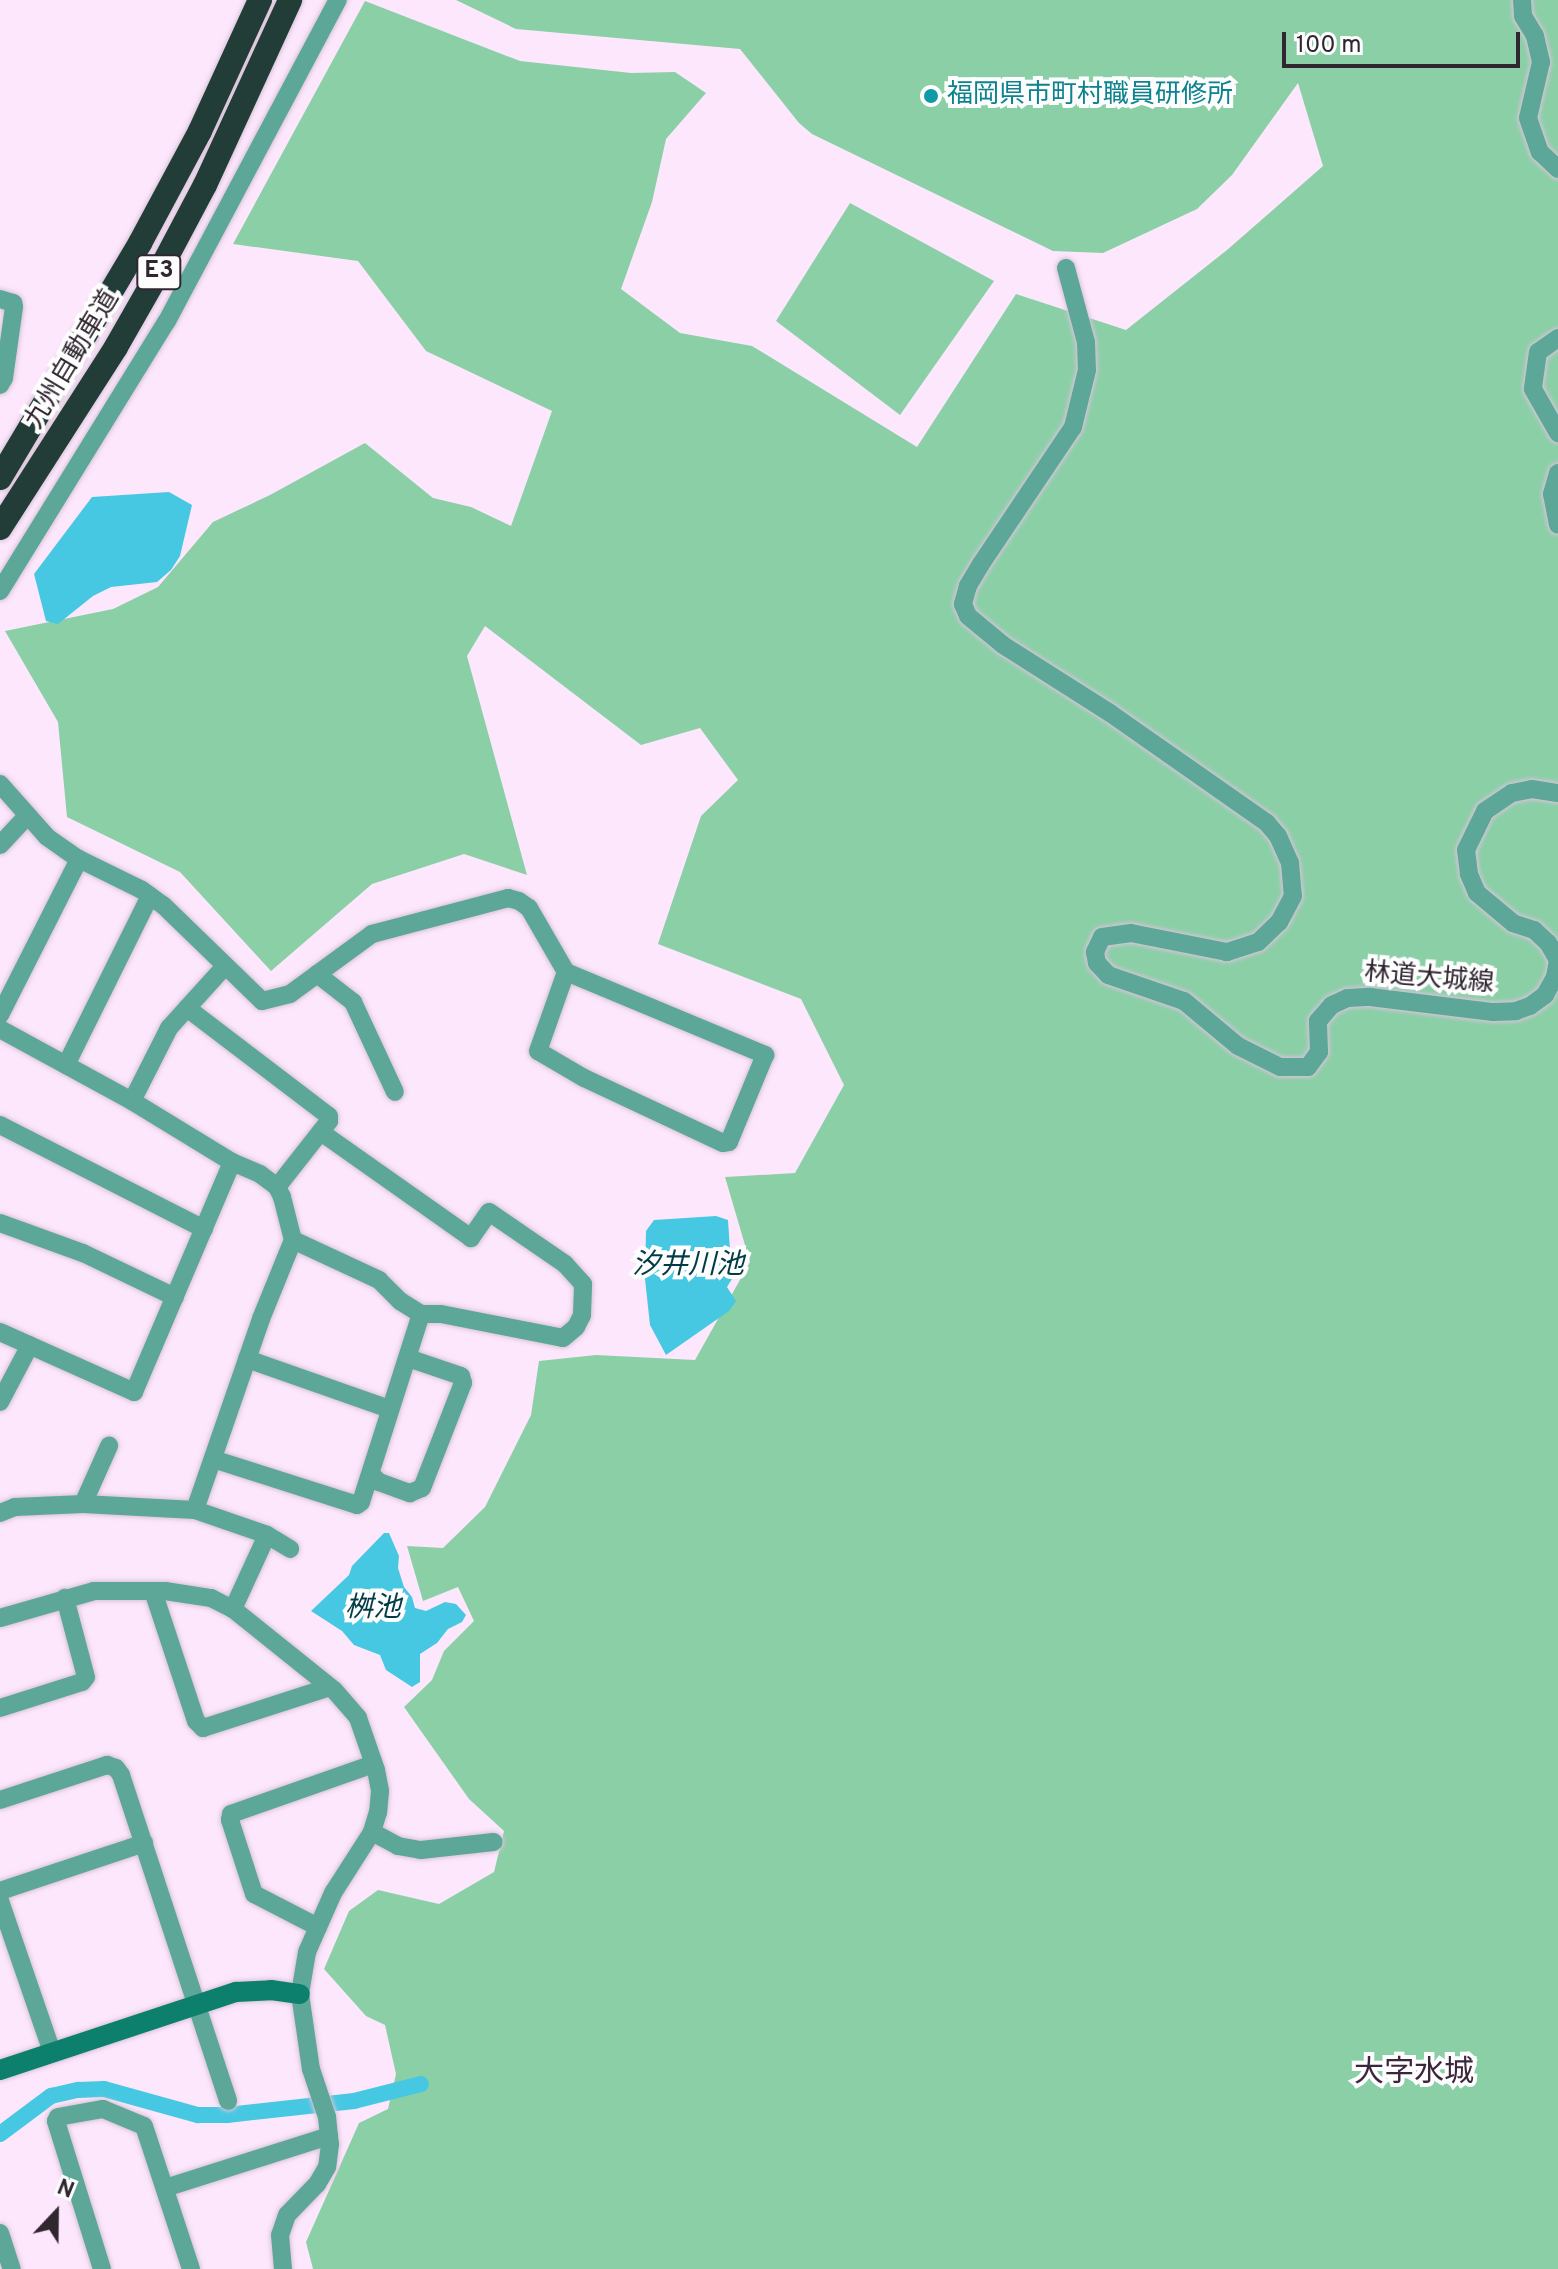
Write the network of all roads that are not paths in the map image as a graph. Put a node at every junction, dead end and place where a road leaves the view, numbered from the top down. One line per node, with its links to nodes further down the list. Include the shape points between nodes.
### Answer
1 (260, 0): 12 (highway, 九州自動車道 / E3, via 200,131 140,243)
2 (290, 0): 14 (highway, 九州自動車道 / E3, via 161,268)
3 (338, 0): 15 (street, via 167,321)
4 (1522, 0): 5 (street, via 1541,62 1528,118 1540,152)
5 (1558, 169)
6 (1066, 268): 17 (street, 林道大城線, via 1086,342 1087,370 1073,427 981,564 963,604 968,616 1003,645 1234,798 1278,836 1290,863 1293,896 1279,922 1258,942 1227,952 1131,933 1102,937 1095,952 1108,975 1184,1001 1238,1046 1280,1067 1308,1067 1319,1052 1318,1021 1332,1005 1348,998 1516,1011 1545,995 1558,960 1534,930 1513,923 1477,893 1466,850 1485,811 1512,793)
7 (0, 299): 9 (street, via 14,307)
8 (1558, 338): 10 (street, via 1538,352 1533,389)
9 (0, 385)
10 (1558, 433)
11 (1558, 473): 13 (street, via 1552,494)
12 (0, 478)
13 (1558, 524)
14 (0, 528)
15 (0, 591)
16 (0, 784): 18 (street)
17 (1558, 793)
18 (27, 816): 19 (street); 20 (street)
19 (0, 845)
20 (79, 859): 21 (street); 26 (street)
21 (150, 896): 22 (street); 28 (street)
22 (225, 966): 24 (street, via 262,1001 290,994); 25 (street)
23 (566, 972): 23 (street, via 538,1051 584,1078 729,1142 765,1055); 24 (street, via 529,908 508,898 372,934)
24 (317, 974): 29 (street, via 353,1002)
25 (187, 1008): 30 (street, via 169,1028); 32 (street, via 329,1116)
26 (0, 1015)
27 (0, 1029): 28 (street)
28 (66, 1065): 30 (street)
29 (395, 1092)
30 (132, 1101): 33 (street)
31 (0, 1125): 36 (street)
32 (321, 1132): 34 (street); 39 (street, via 471,1238 489,1212 565,1264 583,1284 582,1315 563,1338)
33 (232, 1162): 34 (street); 36 (street)
34 (277, 1187): 37 (street)
35 (0, 1223): 38 (street, via 83,1253)
36 (204, 1229): 38 (street)
37 (293, 1240): 39 (street, via 379,1280); 43 (street)
38 (175, 1297): 41 (street, via 134,1392)
39 (421, 1314): 42 (street)
40 (0, 1332): 41 (street)
41 (30, 1345): 44 (street)
42 (408, 1358): 45 (street); 48 (street, via 461,1376 463,1383 422,1488 410,1493)
43 (247, 1359): 45 (street); 47 (street)
44 (0, 1402)
45 (390, 1409): 48 (street)
46 (109, 1446): 49 (street)
47 (213, 1459): 48 (street, via 357,1505); 50 (street)
48 (371, 1474)
49 (83, 1504): 50 (street); 51 (street, via 15,1507)
50 (195, 1510): 52 (street)
51 (0, 1513)
52 (267, 1535): 53 (street); 56 (street)
53 (290, 1549)
54 (153, 1591): 55 (street, via 94,1591); 56 (street, via 196,1594); 58 (street, via 196,1721 203,1728)
55 (65, 1598): 57 (street); 59 (street, via 86,1677)
56 (233, 1609): 58 (street)
57 (0, 1618)
58 (330, 1687): 60 (street, via 358,1718)
59 (0, 1708)
60 (374, 1764): 62 (street, via 380,1791); 67 (street, via 231,1814 254,1894)
61 (0, 1800): 64 (street, via 107,1765 121,1775)
62 (372, 1832): 63 (street, via 398,1846 421,1850); 67 (street)
63 (494, 1842)
64 (144, 1843): 65 (street); 69 (street)
65 (0, 1891)
66 (0, 1901): 70 (street)
67 (318, 1927): 68 (street, via 307,1952)
68 (300, 1994): 69 (street, via 236,1992); 73 (street, via 311,2069)
69 (199, 2003): 70 (street); 72 (street)
70 (52, 2052): 71 (street)
71 (0, 2070)
72 (228, 2101)
73 (329, 2136): 74 (street); 79 (street, via 327,2167 287,2215 280,2235)
74 (165, 2188): 77 (street, via 140,2122 103,2109 58,2117 57,2131); 78 (street)
75 (0, 2233): 76 (street)
76 (12, 2269)
77 (102, 2269)
78 (191, 2269)
79 (283, 2269)

